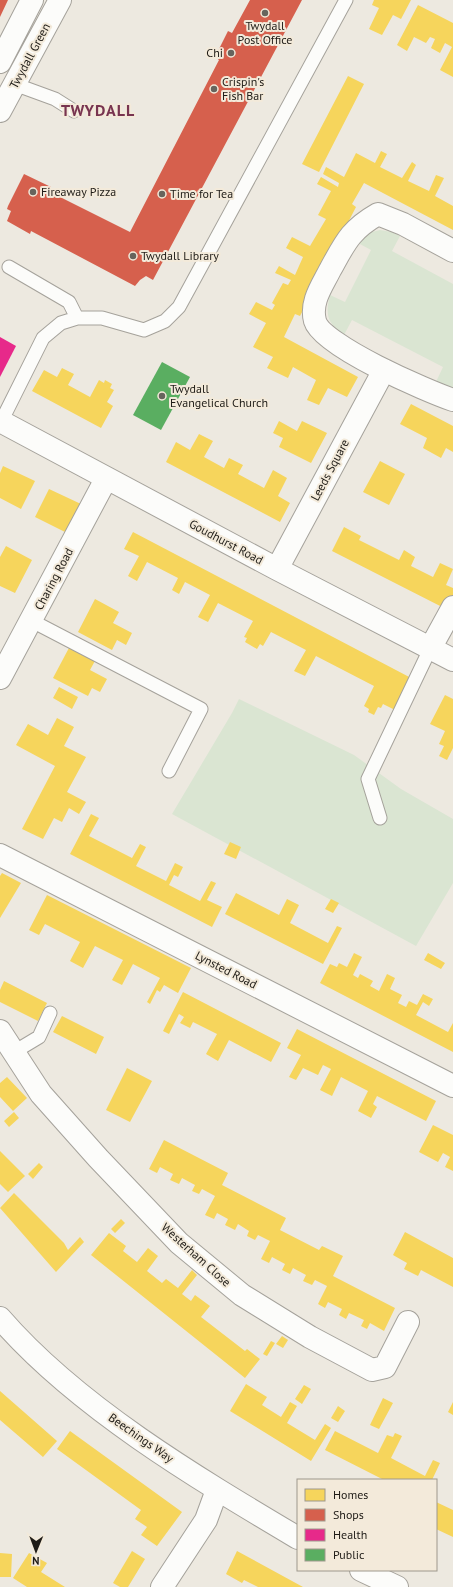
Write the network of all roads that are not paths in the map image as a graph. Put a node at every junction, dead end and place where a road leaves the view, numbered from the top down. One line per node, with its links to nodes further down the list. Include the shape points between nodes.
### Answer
1 (32, 0): 4 (street, Twydall Green)
2 (60, 0): 5 (street, Twydall Green)
3 (346, 0): 10 (lane, via 179,307 166,322 144,330 102,318)
4 (0, 62)
5 (14, 84): 6 (lane, via 55,99); 7 (street, Twydall Green)
6 (74, 111)
7 (0, 112)
8 (453, 251): 11 (street, via 404,224 378,214 361,224 347,240 315,299 315,322 326,337)
9 (9, 267): 10 (lane, via 69,302)
10 (77, 318): 13 (lane, via 60,323 43,338)
11 (384, 370): 12 (street); 15 (street, Leeds Square)
12 (453, 400)
13 (0, 422): 14 (street, Goudhurst Road)
14 (106, 479): 15 (street, Goudhurst Road); 17 (street, Charing Road)
15 (277, 569): 18 (street, Goudhurst Road)
16 (453, 607): 18 (street)
17 (32, 622): 20 (street, Charing Road); 21 (lane, via 201,709)
18 (431, 647): 19 (street, Goudhurst Road); 22 (lane, via 368,779)
19 (453, 660)
20 (0, 678)
21 (168, 771)
22 (380, 818)
23 (0, 855): 27 (street, Lynsted Road)
24 (50, 1014): 26 (lane, via 39,1037)
25 (0, 1031): 26 (street, Westerham Close)
26 (14, 1052): 29 (street, Westerham Close, via 41,1094 98,1158 179,1243 242,1295 310,1337 372,1370 385,1366)
27 (453, 1086)
28 (0, 1318): 30 (street, Beechings Way, via 23,1345 95,1405)
29 (408, 1322)
30 (218, 1490): 31 (street, Beechings Way); 33 (street, via 206,1520)
31 (297, 1537)
32 (363, 1571): 34 (street)
33 (162, 1587)
34 (396, 1587)

